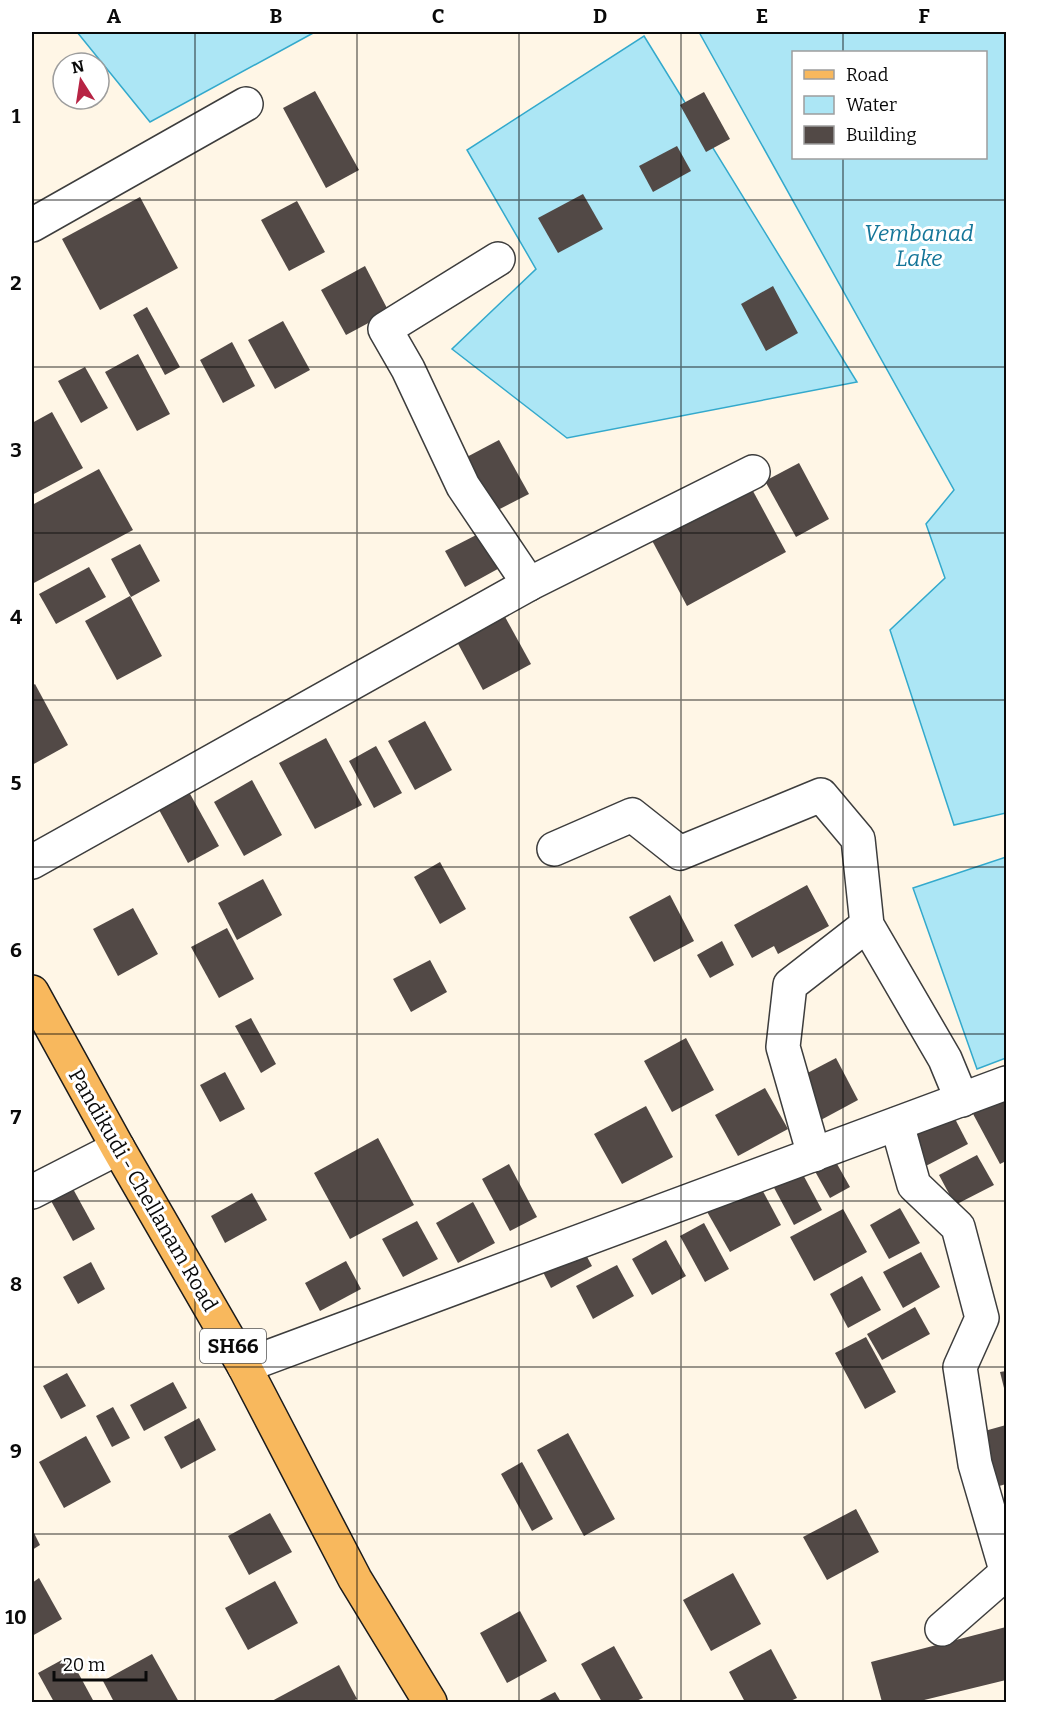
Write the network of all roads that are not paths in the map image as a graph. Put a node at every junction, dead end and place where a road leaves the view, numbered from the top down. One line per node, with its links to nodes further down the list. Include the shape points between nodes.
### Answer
1 (246, 104): 2 (street)
2 (32, 225)
3 (498, 259): 5 (street, via 385,329 463,486)
4 (753, 472): 5 (street)
5 (529, 584): 7 (street)
6 (554, 849): 8 (street, via 632,815 680,853 821,795 858,839)
7 (32, 862)
8 (867, 925): 11 (street, via 945,1059); 14 (street, via 790,985 783,1047)
9 (32, 992): 13 (main road, Pandikudi - Chellanam Road / SH66)
10 (1006, 1083): 11 (street)
11 (962, 1100): 12 (street)
12 (897, 1124): 14 (street); 17 (street, via 914,1185 958,1227 982,1318 960,1367 975,1464)
13 (118, 1148): 15 (street); 16 (main road, Pandikudi - Chellanam Road / SH66)
14 (814, 1155): 16 (street)
15 (32, 1192)
16 (244, 1366): 19 (main road, Pandikudi - Chellanam Road / SH66, via 355,1578)
17 (1006, 1572): 18 (street)
18 (942, 1629)
19 (430, 1702)

